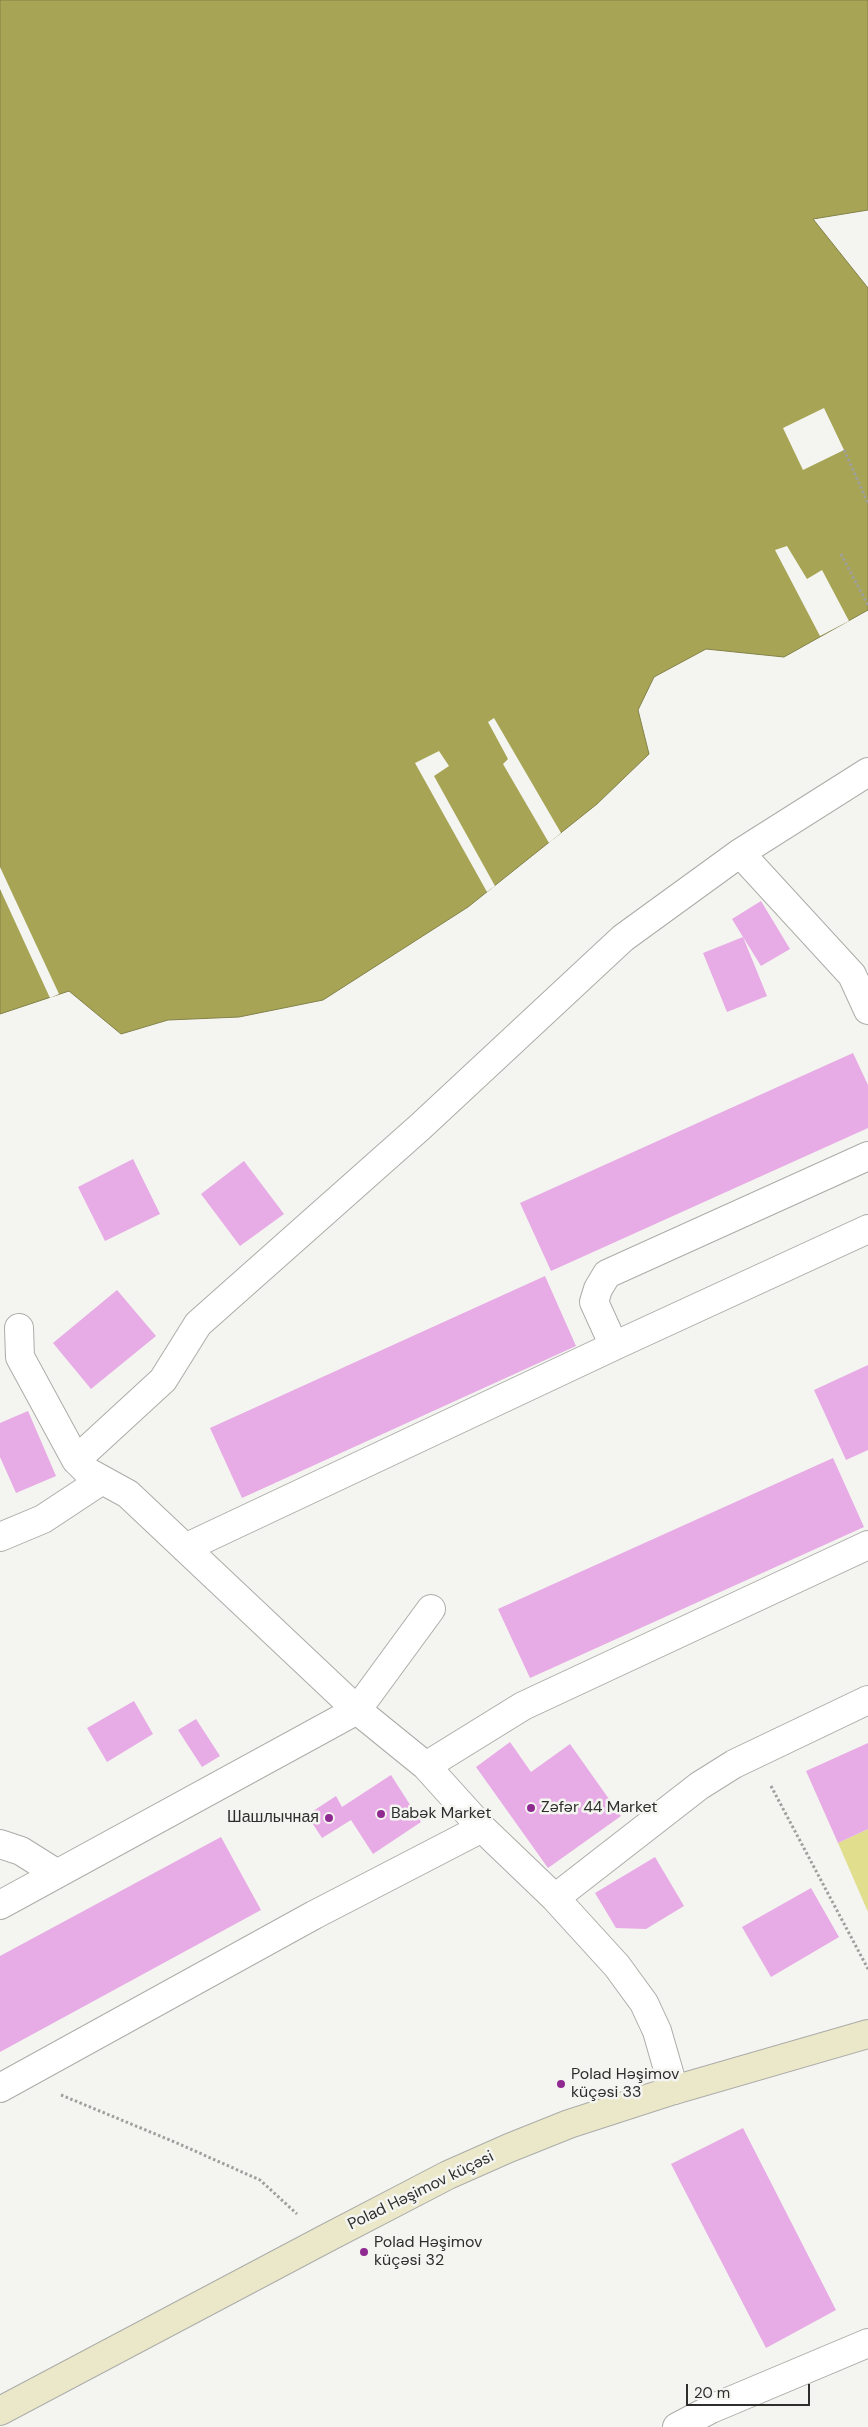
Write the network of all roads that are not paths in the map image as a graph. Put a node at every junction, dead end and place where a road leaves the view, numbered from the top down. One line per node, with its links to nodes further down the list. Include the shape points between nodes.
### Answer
1 (868, 772): 2 (street)
2 (740, 853): 3 (street, via 852,976); 8 (street, via 623,938 420,1127 198,1324 163,1380)
3 (868, 1010)
4 (868, 1156): 7 (street, via 607,1274 594,1302)
5 (868, 1229): 7 (street)
6 (19, 1328): 8 (street, via 20,1357)
7 (614, 1346): 12 (street)
8 (76, 1460): 9 (street)
9 (102, 1480): 10 (street, via 43,1518); 12 (street, via 128,1494)
10 (0, 1537)
11 (868, 1545): 16 (street, via 523,1706)
12 (185, 1548): 15 (street)
13 (432, 1609): 15 (street)
14 (868, 1700): 20 (street, via 754,1754 698,1786)
15 (357, 1710): 16 (street); 19 (street)
16 (426, 1766): 17 (street)
17 (482, 1828): 20 (street); 23 (street, via 314,1915)
18 (0, 1844): 19 (street, via 21,1851)
19 (56, 1873): 21 (street)
20 (555, 1898): 24 (street, via 617,1966 644,2003 658,2031)
21 (0, 1905)
22 (868, 2034): 24 (street, Polad Həşimov küçəsi)
23 (10, 2082)
24 (674, 2090): 26 (street, Polad Həşimov küçəsi, via 569,2124 448,2175)
25 (868, 2343): 27 (street, via 711,2409)
26 (2, 2406)
27 (677, 2427)

